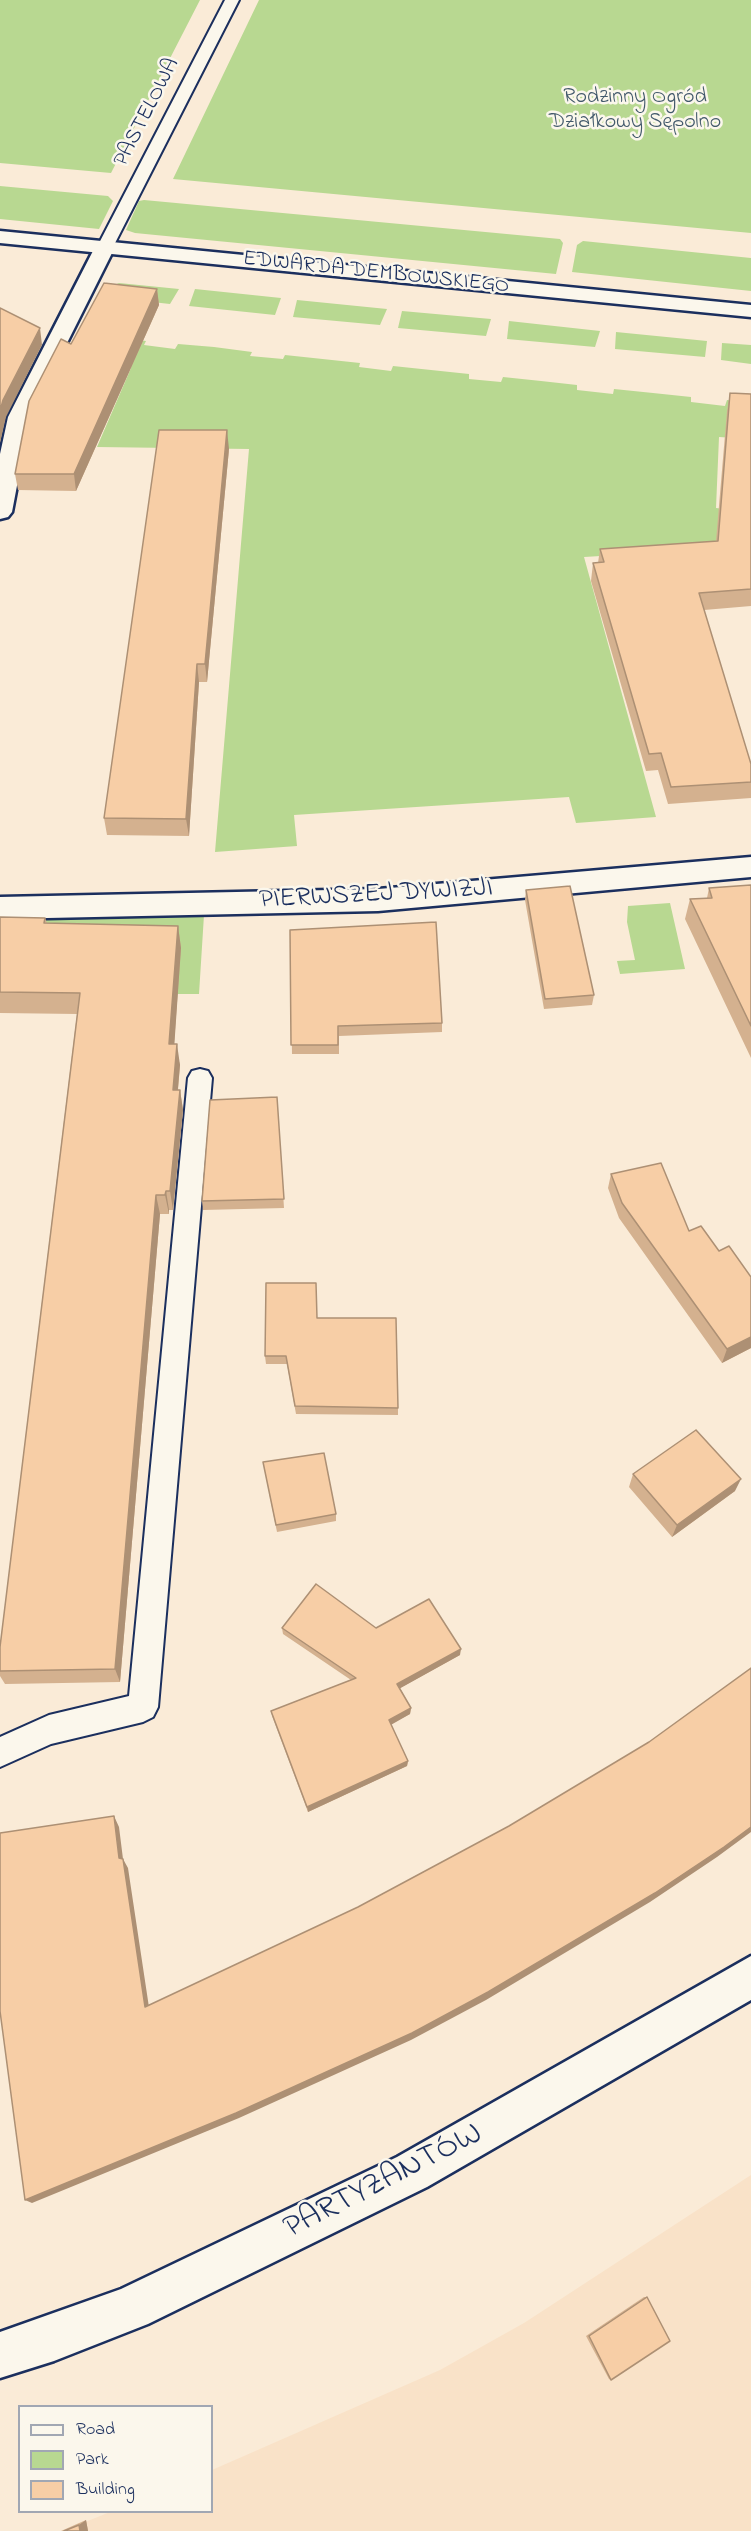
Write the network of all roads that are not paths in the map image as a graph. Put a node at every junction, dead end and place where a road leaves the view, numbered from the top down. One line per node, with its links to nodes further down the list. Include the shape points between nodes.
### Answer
1 (232, 0): 3 (lane, PASTELOWA)
2 (0, 237): 3 (street, EDWARDA DEMBOWSKIEGO)
3 (105, 247): 4 (street, EDWARDA DEMBOWSKIEGO); 5 (street, via 19,417)
4 (751, 311)
5 (0, 512)
6 (751, 867): 7 (street, PIERWSZEJ DYWIZJI, via 378,900)
7 (0, 908)
8 (200, 1077): 9 (lane, via 143,1707 49,1730)
9 (0, 1752)
10 (751, 1977): 11 (street, PARTYZANTÓW, via 412,2172 132,2308)
11 (0, 2355)

